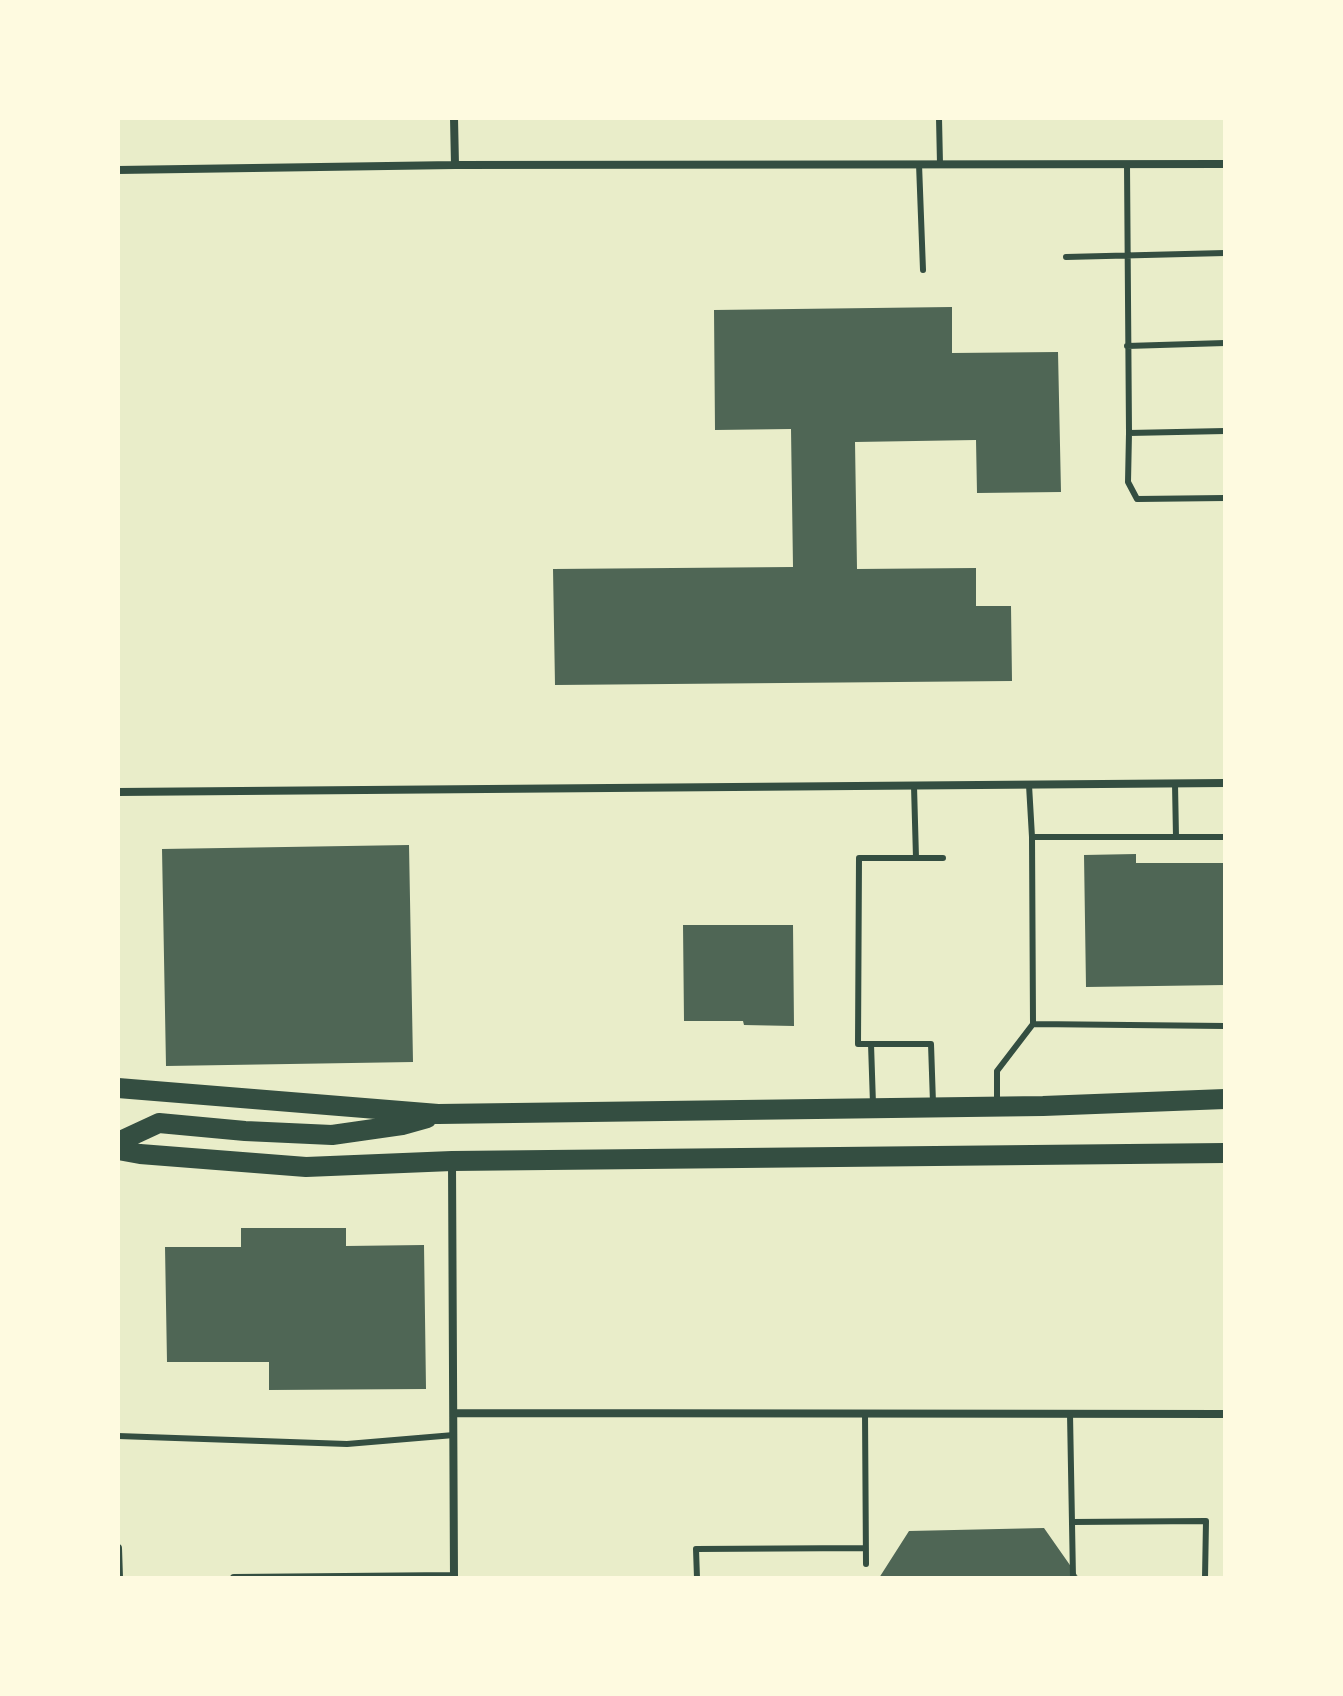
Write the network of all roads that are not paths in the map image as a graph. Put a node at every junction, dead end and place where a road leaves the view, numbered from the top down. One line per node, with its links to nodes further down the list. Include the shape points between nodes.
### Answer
1 (454, 118): 6 (street)
2 (939, 118): 4 (lane)
3 (919, 164): 4 (street); 6 (street); 12 (lane)
4 (940, 164): 7 (street)
5 (1225, 164): 7 (street)
6 (455, 165): 8 (street)
7 (1127, 165): 11 (lane)
8 (118, 170)
9 (1225, 253): 11 (lane)
10 (1066, 257): 11 (lane)
11 (1127, 257): 14 (lane)
12 (923, 270)
13 (1225, 343): 14 (lane)
14 (1127, 346): 16 (lane)
15 (1225, 431): 16 (lane)
16 (1129, 433): 17 (lane, via 1128,482 1137,499)
17 (1225, 498)
18 (1225, 783): 19 (street)
19 (1175, 784): 20 (street); 24 (lane)
20 (1029, 785): 21 (street); 23 (lane)
21 (914, 786): 22 (street); 26 (lane)
22 (118, 792)
23 (1032, 837): 24 (lane); 28 (lane)
24 (1176, 837): 25 (lane)
25 (1225, 837)
26 (916, 858): 27 (lane); 30 (lane, via 859,858 858,1044)
27 (943, 858)
28 (1033, 1024): 29 (lane); 34 (lane, via 997,1071)
29 (1225, 1026)
30 (871, 1044): 33 (lane, via 931,1044); 35 (lane)
31 (118, 1088): 36 (main road)
32 (1225, 1099): 34 (main road)
33 (933, 1107): 34 (main road); 35 (main road)
34 (997, 1107)
35 (873, 1109): 36 (main road)
36 (438, 1114): 37 (main road, via 332,1135 159,1123)
37 (118, 1142)
38 (118, 1150): 40 (main road, via 306,1167)
39 (1225, 1153): 40 (main road)
40 (452, 1161): 41 (street)
41 (455, 1413): 42 (street); 45 (street)
42 (865, 1413): 43 (street); 49 (lane)
43 (1070, 1414): 44 (street); 47 (lane)
44 (1225, 1414)
45 (455, 1435): 46 (lane, via 347,1444); 51 (street)
46 (118, 1436)
47 (1072, 1522): 56 (lane); 57 (lane, via 1206,1521)
48 (118, 1548): 52 (street)
49 (865, 1548): 50 (lane); 55 (lane, via 696,1549)
50 (866, 1564)
51 (454, 1577): 54 (street)
52 (119, 1578)
53 (234, 1578): 54 (street)
54 (298, 1578)
55 (697, 1578)
56 (1073, 1578)
57 (1205, 1578)

